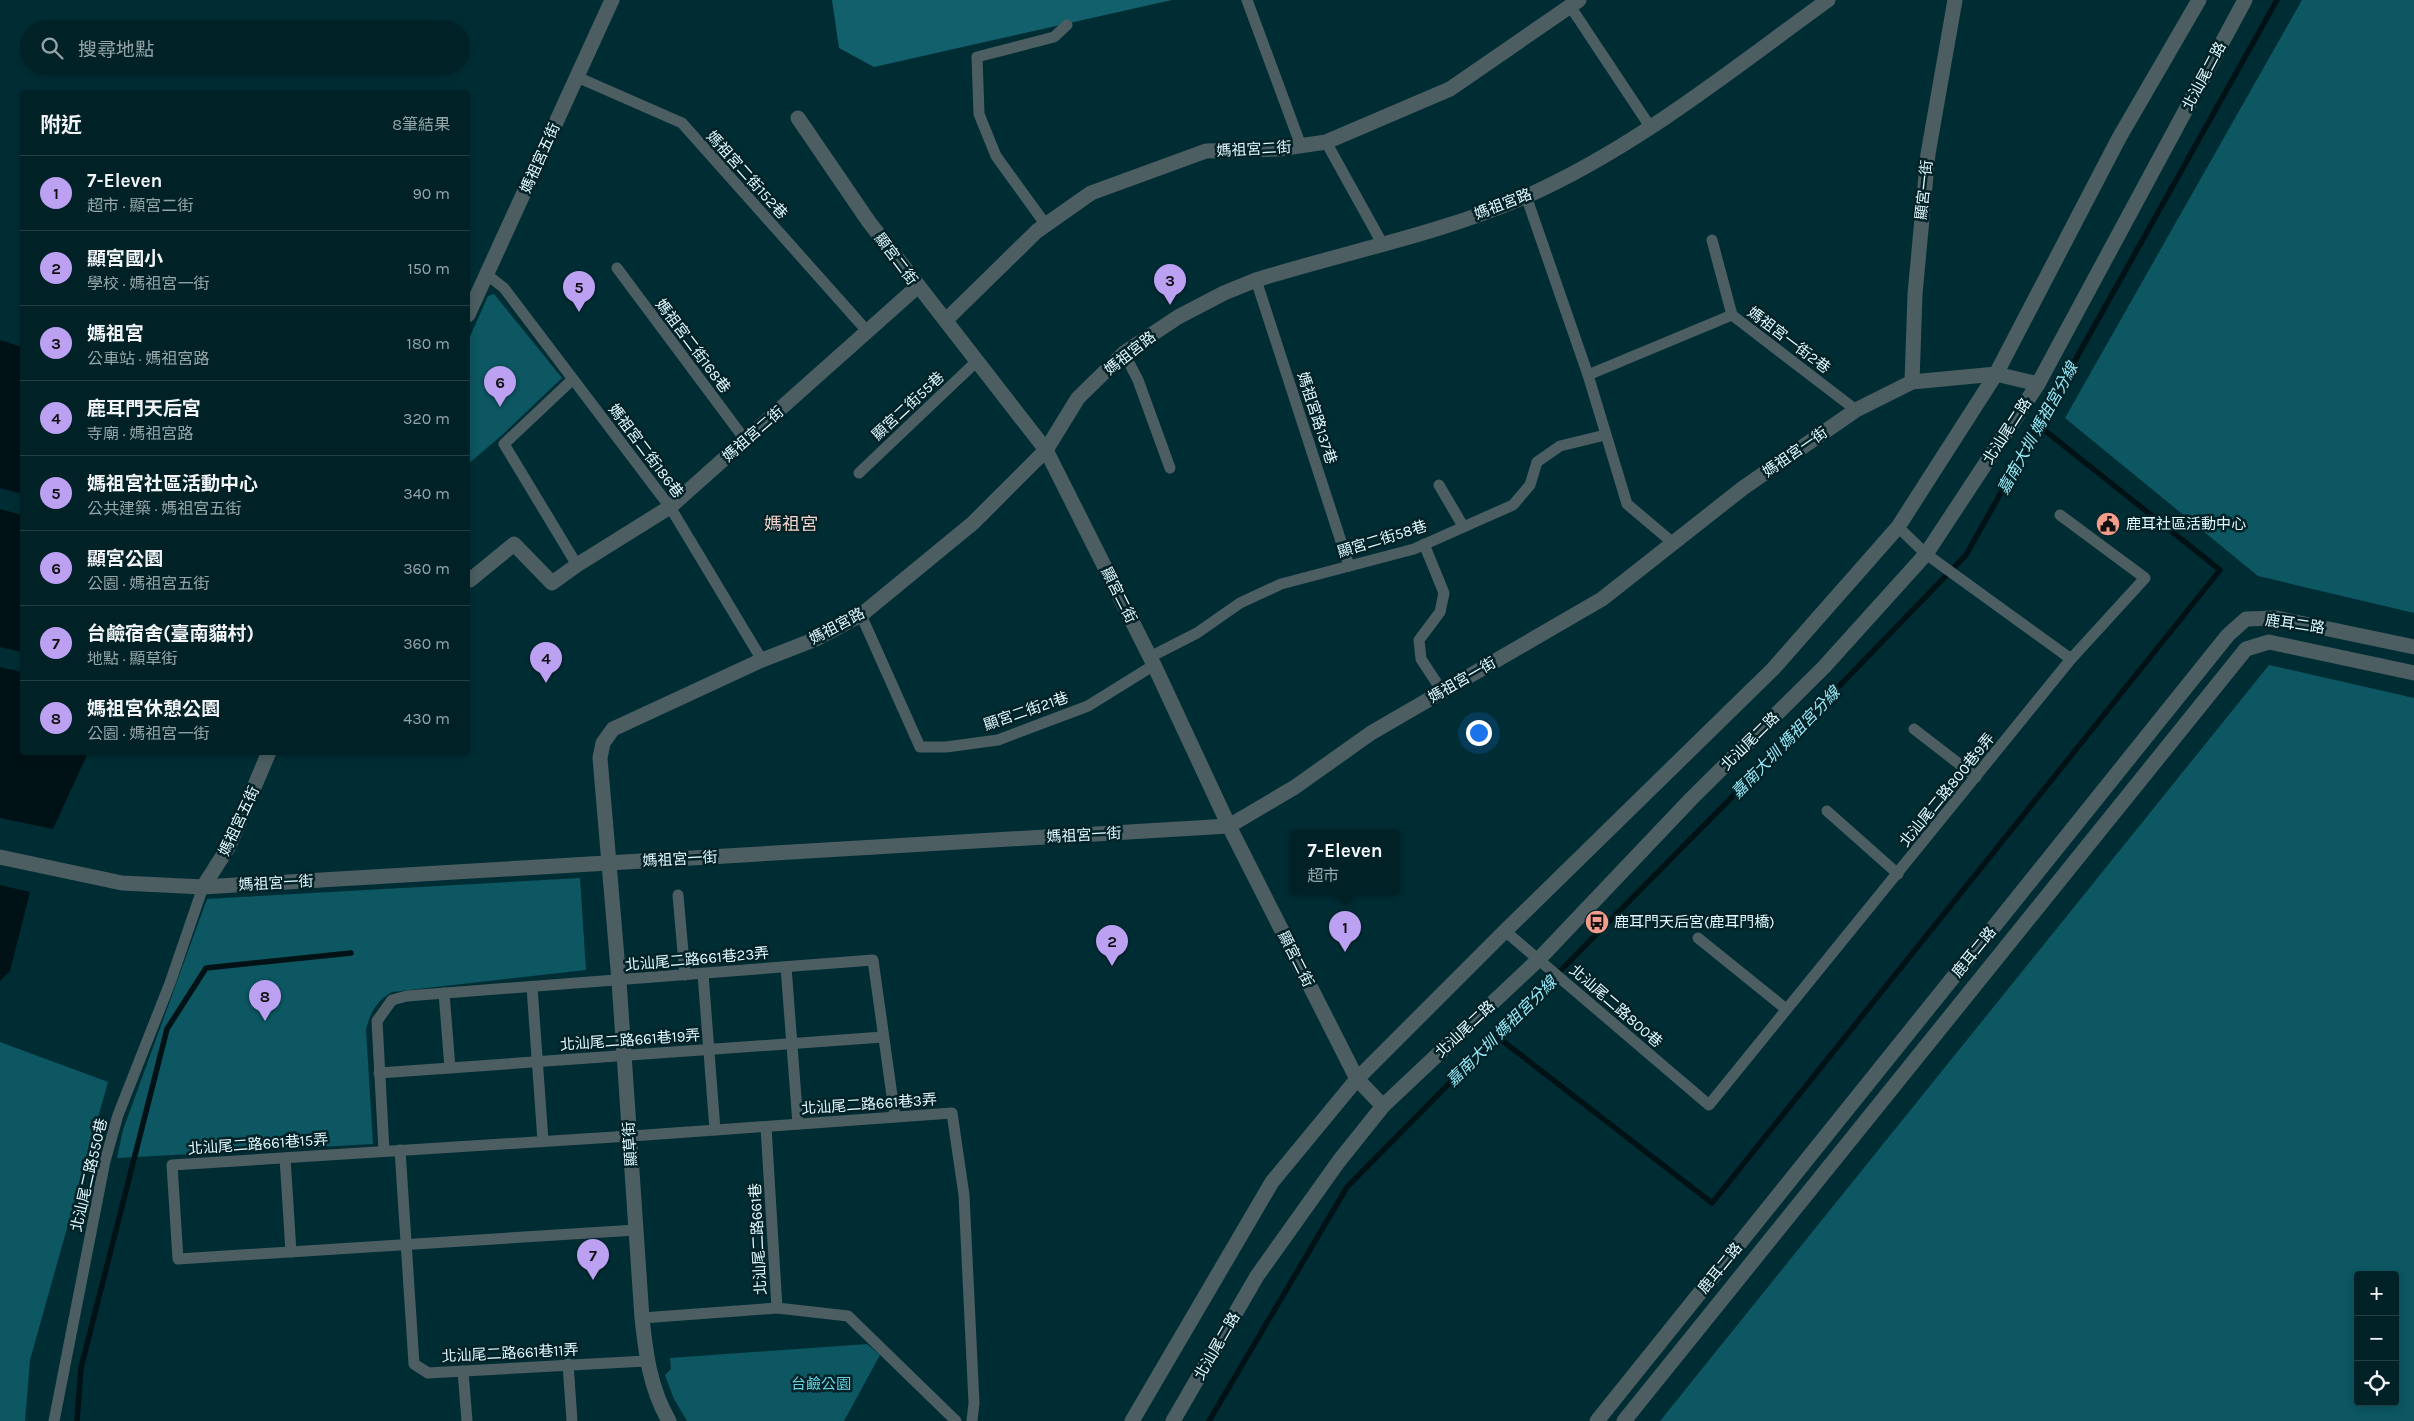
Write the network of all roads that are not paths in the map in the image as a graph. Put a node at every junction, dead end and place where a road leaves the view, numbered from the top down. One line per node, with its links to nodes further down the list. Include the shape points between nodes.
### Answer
1 (612, 0): 9 (street, 媽祖宮五街)
2 (1246, 0): 13 (lane)
3 (1828, 0): 11 (street, 媽祖宮路)
4 (1955, 0): 31 (street, 顯宮一街, via 1928,154 1914,294)
5 (2199, 0): 28 (street, via 2119,138)
6 (2245, 0): 32 (street, 北汕尾二路)
7 (1575, 3): 11 (lane); 12 (street, 媽祖宮二街, via 1450,89)
8 (1067, 25): 15 (lane, via 1054,37 977,57 979,114 996,156)
9 (577, 77): 19 (street, 媽祖宮五街); 25 (lane, 媽祖宮二街152巷, via 682,123)
10 (798, 118): 21 (street, 顯宮二街)
11 (1651, 128): 14 (street, 媽祖宮路, via 1587,166)
12 (1326, 142): 13 (street, 媽祖宮二街); 17 (lane)
13 (1301, 146): 15 (street, 媽祖宮二街, via 1206,151 1091,193)
14 (1526, 196): 17 (street, 媽祖宮路, via 1464,219); 29 (lane)
15 (1046, 225): 24 (street, 媽祖宮二街)
16 (1712, 240): 23 (lane)
17 (1382, 243): 20 (street, 媽祖宮路)
18 (617, 268): 35 (lane, 媽祖宮二街168巷)
19 (486, 274): 22 (street, 媽祖宮五街); 30 (lane, 媽祖宮二街186巷, via 504,288)
20 (1256, 280): 26 (street, 媽祖宮路, via 1178,317); 48 (lane, 媽祖宮路137巷)
21 (917, 287): 24 (street, 顯宮二街); 25 (street, 媽祖宮二街)
22 (470, 310)
23 (1732, 315): 29 (lane, 媽祖宮一街2巷); 33 (lane, 媽祖宮一街2巷)
24 (946, 320): 27 (street, 顯宮二街)
25 (867, 331): 35 (street, 媽祖宮二街)
26 (1124, 353): 36 (street, 媽祖宮路, via 1078,398); 37 (lane, via 1138,380)
27 (977, 361): 36 (street, 顯宮二街); 38 (lane, 顯宮二街55巷)
28 (1996, 374): 31 (street, 媽祖宮一街); 32 (street, 媽祖宮一街); 43 (street)
29 (1588, 375): 34 (lane)
30 (573, 379): 40 (lane, 媽祖宮二街186巷); 47 (lane, via 504,444)
31 (1912, 382): 33 (street, 媽祖宮一街)
32 (2038, 384): 46 (street, 北汕尾二路)
33 (1856, 410): 44 (street, 媽祖宮一街)
34 (1605, 435): 42 (lane, 顯宮二街58巷, via 1560,446 1537,462 1530,486 1512,505); 44 (lane, via 1627,504)
35 (746, 441): 40 (street, 媽祖宮二街)
36 (1046, 450): 50 (street, 媽祖宮路, via 973,523); 54 (street, 顯宮二街)
37 (1170, 468)
38 (859, 473)
39 (1439, 486): 42 (lane)
40 (670, 507): 47 (street, 媽祖宮二街); 53 (lane, 媽祖宮二街186巷)
41 (2060, 515): 52 (lane, 北汕尾二路800巷9弄, via 2145,578)
42 (1463, 526): 45 (lane, 顯宮二街58巷)
43 (1898, 528): 46 (lane); 67 (street, via 1773,669)
44 (1672, 542): 56 (street, 媽祖宮一街, via 1602,599)
45 (1424, 544): 48 (lane, 顯宮二街58巷); 56 (lane, via 1444,594 1440,612 1418,640 1421,659)
46 (1926, 554): 52 (lane); 69 (street, 北汕尾二路, via 1824,668 1691,799)
47 (577, 565): 49 (street, 媽祖宮二街, via 552,583 514,544)
48 (1350, 566): 54 (lane, 顯宮二街58巷, via 1281,584 1240,603)
49 (470, 580)
50 (862, 615): 53 (street, 媽祖宮路, via 816,639); 54 (lane, 顯宮二街21巷, via 920,747 998,740 1088,706)
51 (2414, 646): 112 (street, 鹿耳二路, via 2276,618 2246,619 2228,635)
52 (2071, 659): 59 (lane, 北汕尾二路800巷9弄)
53 (762, 660): 63 (street, 媽祖宮路, via 613,729 603,743 600,758)
54 (1152, 661): 61 (street, 顯宮二街)
55 (2414, 673): 113 (street, 鹿耳二路, via 2268,642 2246,649)
56 (1442, 691): 61 (street, 媽祖宮一街, via 1371,733 1295,787)
57 (1914, 729): 59 (lane)
58 (268, 755): 65 (street, 媽祖宮五街, via 229,846)
59 (1976, 777): 64 (lane, 北汕尾二路800巷9弄)
60 (1827, 811): 64 (lane)
61 (1229, 826): 63 (street, 媽祖宮一街); 84 (street, 顯宮二街)
62 (0, 857): 65 (street, 媽祖宮一街, via 122,883)
63 (609, 864): 65 (street, 媽祖宮一街); 73 (street, 顯草街)
64 (1898, 874): 76 (lane, 北汕尾二路800巷9弄)
65 (203, 887): 104 (lane, 北汕尾二路550巷, via 110,1143)
66 (678, 895): 72 (lane)
67 (1504, 931): 69 (lane, 北汕尾二路800巷); 84 (street)
68 (1698, 938): 76 (lane)
69 (1539, 959): 85 (lane, 北汕尾二路800巷); 86 (street, 北汕尾二路)
70 (786, 967): 71 (lane, 北汕尾二路661巷23弄); 77 (lane, 北汕尾二路661巷23弄, via 873,960); 78 (lane)
71 (703, 974): 72 (lane, 北汕尾二路661巷23弄); 79 (lane)
72 (685, 975): 73 (lane, 北汕尾二路661巷23弄)
73 (619, 981): 74 (lane, 北汕尾二路661巷23弄); 80 (street, 顯草街)
74 (532, 987): 75 (lane, 北汕尾二路661巷23弄); 81 (lane)
75 (444, 993): 82 (lane); 83 (lane, 北汕尾二路661巷23弄, via 392,1000 377,1021)
76 (1786, 1009): 85 (lane, 北汕尾二路800巷9弄)
77 (883, 1037): 78 (lane, 北汕尾二路661巷19弄); 87 (lane, 北汕尾二路661巷23弄)
78 (792, 1044): 79 (lane, 北汕尾二路661巷19弄); 88 (lane)
79 (709, 1050): 80 (lane, 北汕尾二路661巷19弄); 90 (lane)
80 (624, 1057): 81 (lane, 北汕尾二路661巷19弄); 91 (street, 顯草街)
81 (538, 1062): 82 (lane, 北汕尾二路661巷19弄); 92 (lane)
82 (450, 1068): 83 (lane, 北汕尾二路661巷19弄)
83 (380, 1073): 94 (lane)
84 (1357, 1079): 86 (street, 顯宮二街); 110 (street, via 1272,1182)
85 (1708, 1105)
86 (1383, 1106): 111 (street, 北汕尾二路, via 1338,1161 1257,1276)
87 (895, 1117): 88 (lane, 北汕尾二路661巷3弄); 109 (lane, 北汕尾二路661巷3弄, via 952,1113 964,1195 974,1403)
88 (798, 1124): 89 (lane, 北汕尾二路661巷3弄)
89 (766, 1127): 90 (lane, 北汕尾二路661巷3弄); 99 (lane, 北汕尾二路661巷)
90 (715, 1130): 91 (lane, 北汕尾二路661巷3弄)
91 (629, 1136): 92 (lane, 北汕尾二路661巷15弄); 96 (street, 顯草街)
92 (543, 1141): 93 (lane, 北汕尾二路661巷15弄)
93 (400, 1150): 94 (lane, 北汕尾二路661巷15弄); 97 (lane, 北汕尾二路661巷11弄)
94 (384, 1151): 95 (lane, 北汕尾二路661巷15弄)
95 (285, 1158): 98 (lane); 98 (lane, 北汕尾二路661巷15弄, via 172,1165 178,1259)
96 (636, 1230): 97 (lane, 北汕尾二路661巷15弄); 100 (street, 顯草街)
97 (407, 1244): 98 (lane, 北汕尾二路661巷15弄); 103 (lane, 北汕尾二路661巷11弄, via 414,1364 428,1373)
98 (291, 1252)
99 (777, 1308): 100 (lane); 108 (lane, 北汕尾二路661巷, via 848,1316)
100 (642, 1318): 101 (street, 顯草街)
101 (646, 1361): 102 (lane, 北汕尾二路661巷11弄); 107 (street, 顯草街, via 654,1390)
102 (568, 1364): 103 (lane, 北汕尾二路661巷11弄); 106 (lane)
103 (463, 1371): 105 (lane)
104 (54, 1421)
105 (467, 1421)
106 (572, 1421)
107 (669, 1421)
108 (956, 1421)
109 (972, 1421)
110 (1132, 1421)
111 (1173, 1421)
112 (1597, 1421)
113 (1624, 1421)

